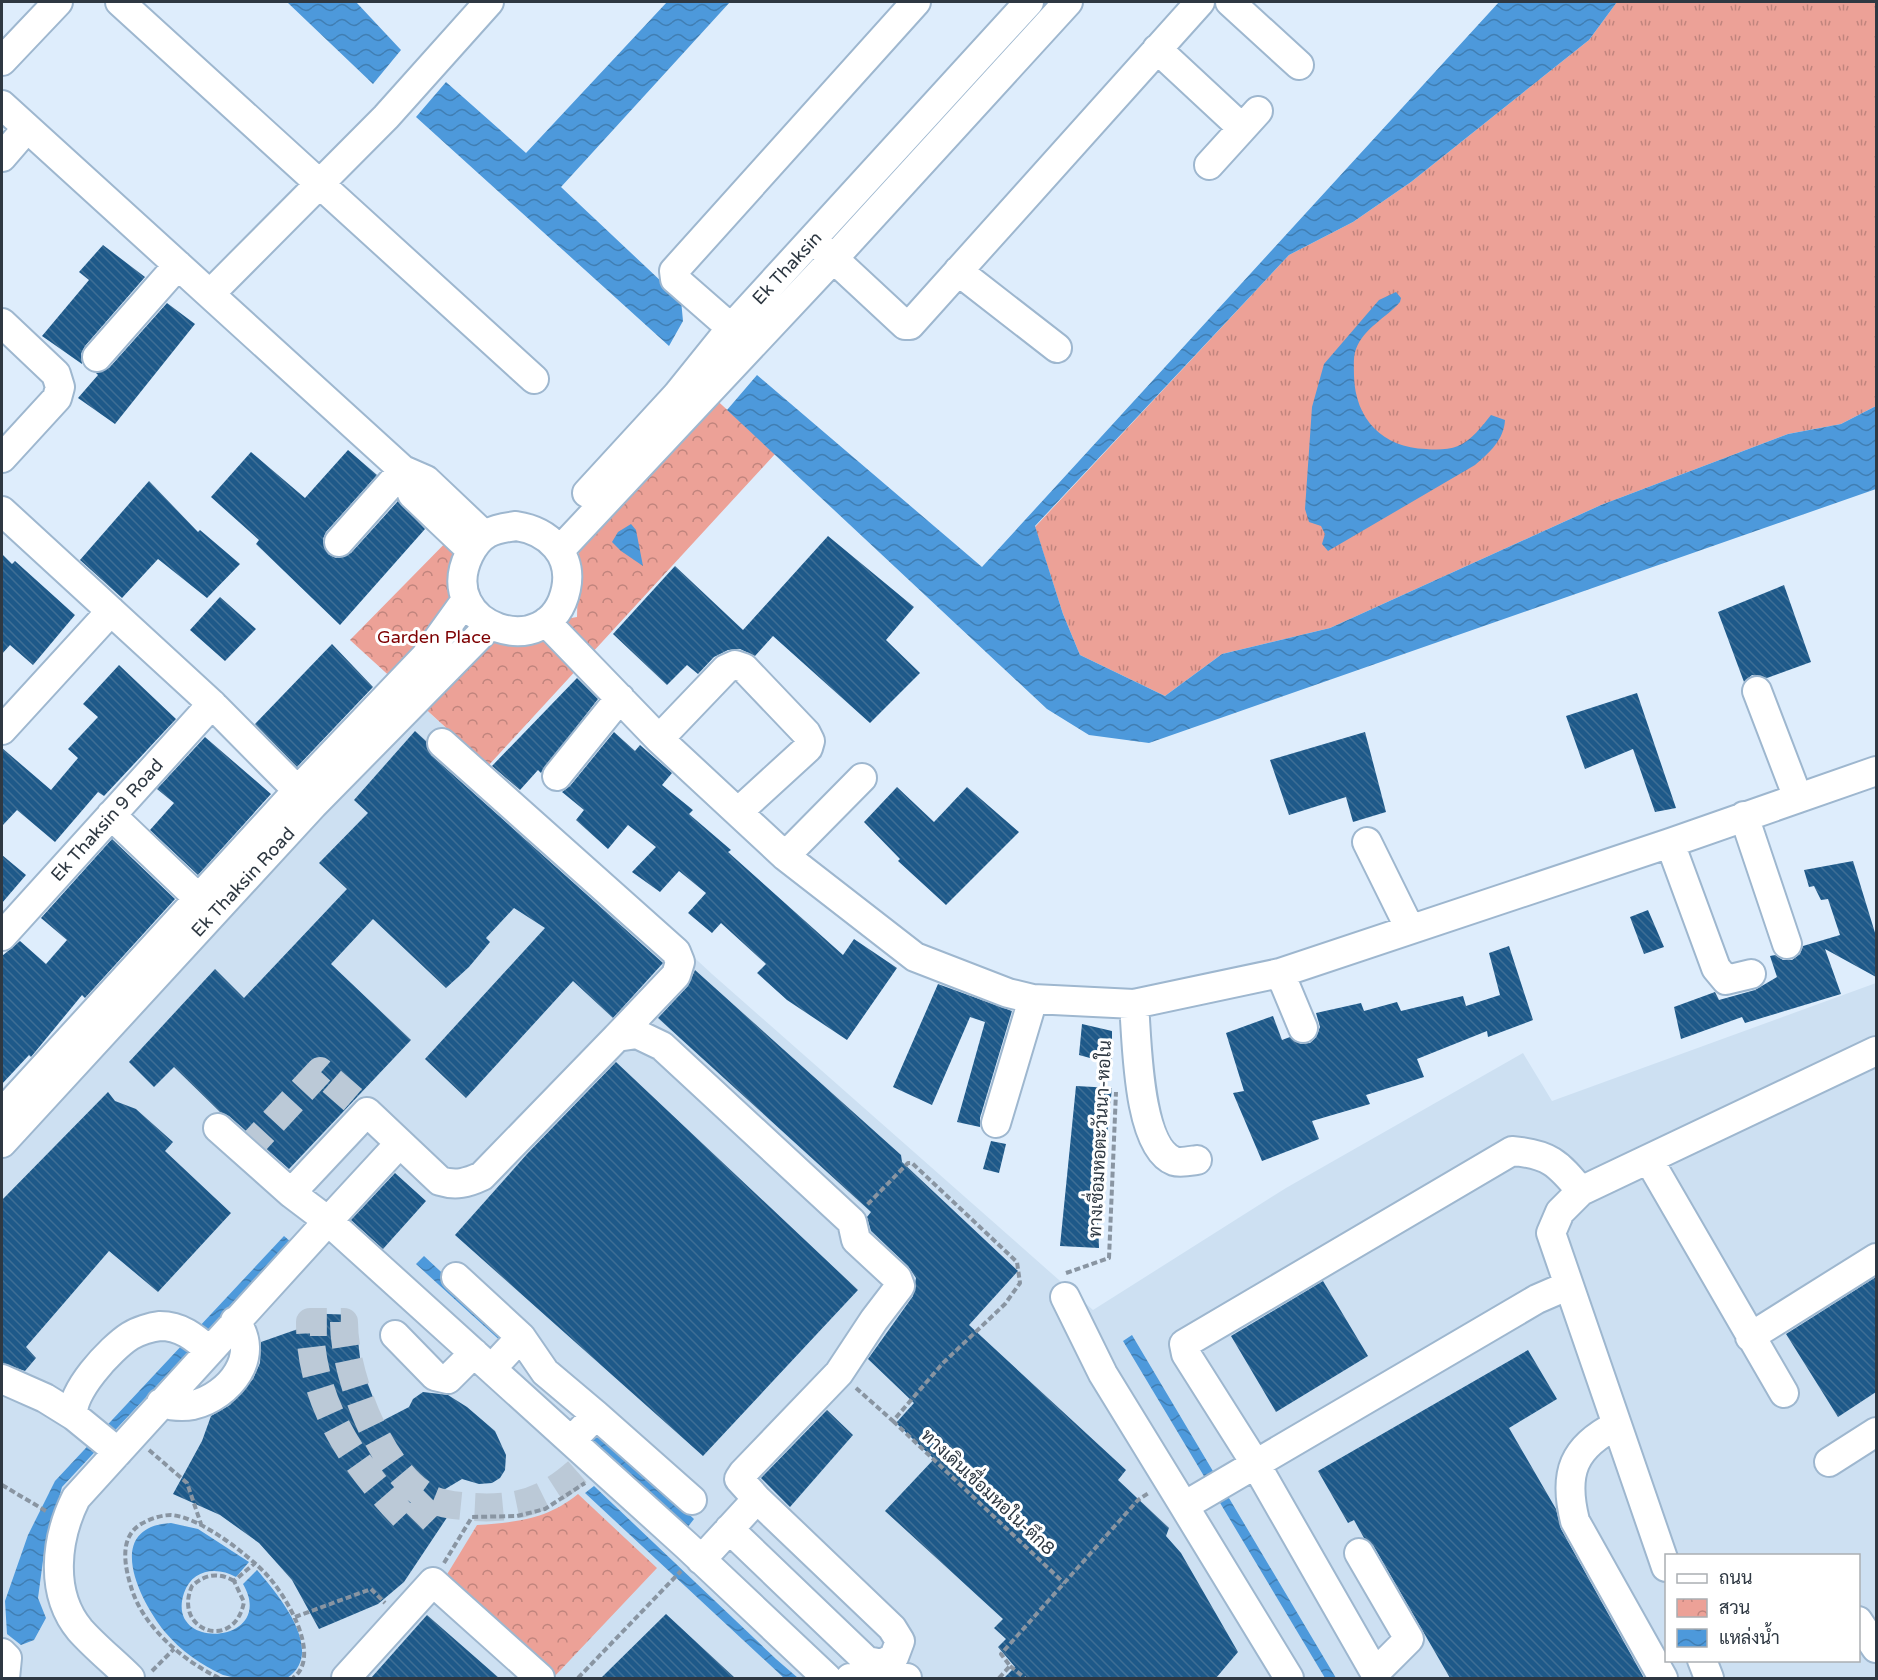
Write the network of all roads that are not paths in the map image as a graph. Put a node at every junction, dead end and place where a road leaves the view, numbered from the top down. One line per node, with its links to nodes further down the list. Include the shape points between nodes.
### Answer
1 (58, 2): 10 (street)
2 (120, 2): 16 (street)
3 (489, 2): 16 (street, via 386,117)
4 (916, 2): 22 (street, via 674,271 675,279)
5 (1029, 2): 17 (street, Ek Thaksin)
6 (1068, 2): 17 (street)
7 (1200, 2): 9 (street)
8 (1230, 2): 11 (street)
9 (1157, 49): 15 (street, via 1250,120); 19 (street)
10 (2, 61)
11 (1299, 65)
12 (2, 105): 13 (street)
13 (27, 128): 14 (street); 18 (street)
14 (2, 157)
15 (1209, 165)
16 (318, 183): 20 (street); 26 (street)
17 (823, 249): 19 (street, via 907,326); 22 (street, Ek Thaksin); 25 (street)
18 (178, 265): 20 (street); 24 (street)
19 (958, 271): 23 (street)
20 (210, 294): 28 (street)
21 (2, 322): 27 (street, via 56,374 60,387 57,398)
22 (731, 328): 25 (street, Ek Thaksin)
23 (1057, 348)
24 (97, 357)
25 (711, 371): 32 (street, Ek Thaksin)
26 (534, 379)
27 (2, 458)
28 (404, 471): 30 (street); 31 (street, via 412,494)
29 (2, 511): 34 (street)
30 (339, 542)
31 (477, 543): 32 (street, via 500,528 516,526 532,528); 33 (street, via 465,564 462,582)
32 (554, 543): 35 (street, via 569,575 563,602)
33 (466, 600): 36 (street); 46 (street, Ek Thaksin Road, via 424,657)
34 (111, 611): 39 (street); 40 (street)
35 (546, 622): 36 (street, via 518,632); 38 (street)
36 (490, 625): 46 (street, Ek Thaksin Road)
37 (1757, 691): 47 (street)
38 (620, 698): 41 (street); 44 (street)
39 (212, 704): 46 (street); 49 (street, Ek Thaksin 9 Road)
40 (2, 730)
41 (659, 739): 48 (street); 48 (street, via 726,669 735,665 744,668 810,741 808,748)
42 (442, 743): 63 (street, via 676,952 680,962 676,975)
43 (1876, 771): 47 (street)
44 (557, 776)
45 (862, 778): 53 (street)
46 (305, 798): 54 (street, Ek Thaksin Road); 68 (street, Ek Thaksin Road)
47 (1798, 798): 50 (street)
48 (738, 812): 53 (street)
49 (111, 815): 54 (street); 56 (street, Ek Thaksin 9 Road)
50 (1744, 816): 52 (street); 57 (street)
51 (1367, 842): 55 (street)
52 (1670, 843): 55 (street); 59 (street, via 1716,968 1726,980)
53 (785, 856): 60 (street, via 915,957)
54 (198, 898): 65 (street, Ek Thaksin Road)
55 (1410, 929): 58 (street)
56 (2, 936)
57 (1787, 944)
58 (1280, 973): 61 (street); 62 (street)
59 (1751, 974)
60 (1032, 999): 61 (street); 66 (street)
61 (1134, 1004): 70 (street, via 1143,1097 1151,1131 1159,1149 1169,1158 1176,1162)
62 (1304, 1028)
63 (617, 1037): 69 (street, via 482,1176 468,1183 453,1185 440,1181); 95 (street, via 637,1034 662,1046 852,1222 856,1240 897,1278 900,1286 838,1373 743,1473 740,1479)
64 (1876, 1051): 71 (street)
65 (2, 1113)
66 (996, 1123)
67 (218, 1128): 73 (street)
68 (2, 1143)
69 (400, 1143): 73 (street, via 367,1112); 74 (street)
70 (1197, 1160)
71 (1649, 1160): 72 (street); 82 (street)
72 (1581, 1191): 78 (street, via 1560,1212 1551,1233); 94 (street, via 1553,1161 1539,1153 1512,1151 1191,1338 1184,1344 1186,1354)
73 (291, 1193): 74 (street)
74 (328, 1221): 79 (street); 84 (street)
75 (1876, 1258): 82 (street)
76 (456, 1277): 81 (street)
77 (1061, 1286): 97 (street, via 1097,1365 1168,1481)
78 (1567, 1286): 89 (street); 94 (street, via 1537,1299)
79 (236, 1321): 83 (street); 87 (street, via 247,1350 235,1377 211,1397 195,1404)
80 (395, 1335): 84 (street, via 435,1376 448,1379)
81 (521, 1337): 84 (street); 88 (street, via 545,1372)
82 (1750, 1337): 86 (street)
83 (200, 1342): 87 (street); 91 (street, via 180,1329 158,1326 128,1337 74,1401)
84 (483, 1360): 92 (street)
85 (2, 1380): 91 (street, via 45,1398)
86 (1784, 1393)
87 (161, 1403): 91 (street)
88 (597, 1415): 92 (street); 96 (street)
89 (1617, 1425): 101 (street); 115 (street, via 1586,1445 1576,1458 1570,1501 1575,1521)
90 (1876, 1432): 93 (street)
91 (105, 1436): 108 (street, via 64,1521 59,1551 62,1597 79,1629)
92 (571, 1441): 100 (street)
93 (1829, 1462)
94 (1255, 1463): 97 (street); 106 (street)
95 (757, 1499): 98 (street); 98 (street, via 892,1628 900,1641 894,1657 882,1664 867,1661)
96 (692, 1500)
97 (1190, 1502): 114 (street)
98 (729, 1529): 100 (street)
99 (1359, 1553): 106 (street, via 1409,1639)
100 (701, 1560): 111 (street)
101 (1665, 1564)
102 (1860, 1624): 103 (street)
103 (1876, 1648)
104 (2, 1653): 107 (street, via 7,1658)
105 (1703, 1662): 116 (street)
106 (1376, 1676)
107 (5, 1678)
108 (130, 1678)
109 (346, 1678): 110 (street, via 433,1582)
110 (540, 1678)
111 (827, 1678)
112 (850, 1678): 113 (street)
113 (907, 1678)
114 (1289, 1678)
115 (1664, 1678)
116 (1709, 1678)

